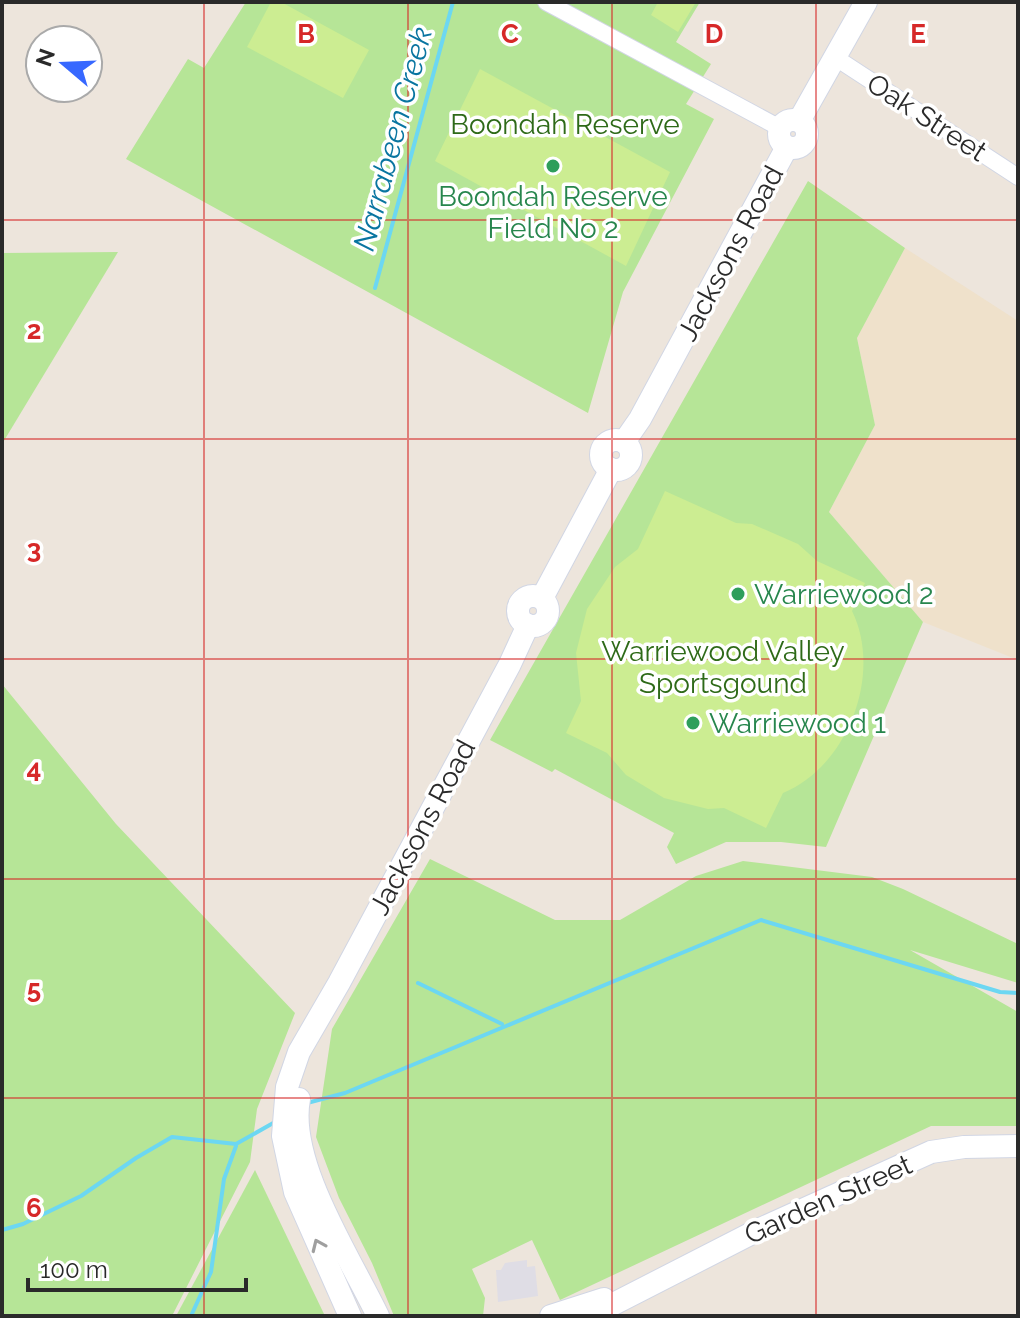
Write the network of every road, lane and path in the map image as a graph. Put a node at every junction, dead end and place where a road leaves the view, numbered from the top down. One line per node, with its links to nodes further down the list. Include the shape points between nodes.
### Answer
1 (546, 2): 4 (street)
2 (866, 2): 3 (street, Jacksons Road)
3 (836, 58): 4 (street, Jacksons Road); 5 (street, Oak Street)
4 (789, 132): 6 (street, Jacksons Road, via 640,419 624,442 610,441 603,448 603,463 611,469 542,598 548,609 544,620 528,625 312,1027 294,1086 298,1106)
5 (1018, 177)
6 (291, 1131): 9 (street, Jacksons Road, one-way to 6, via 295,1192 286,1161); 10 (street, Jacksons Road)
7 (1018, 1146): 8 (street, Garden Street, via 931,1152)
8 (647, 1285): 11 (street, Garden Street); 12 (street, Garden Street)
9 (350, 1316)
10 (378, 1316)
11 (551, 1316)
12 (590, 1316)

